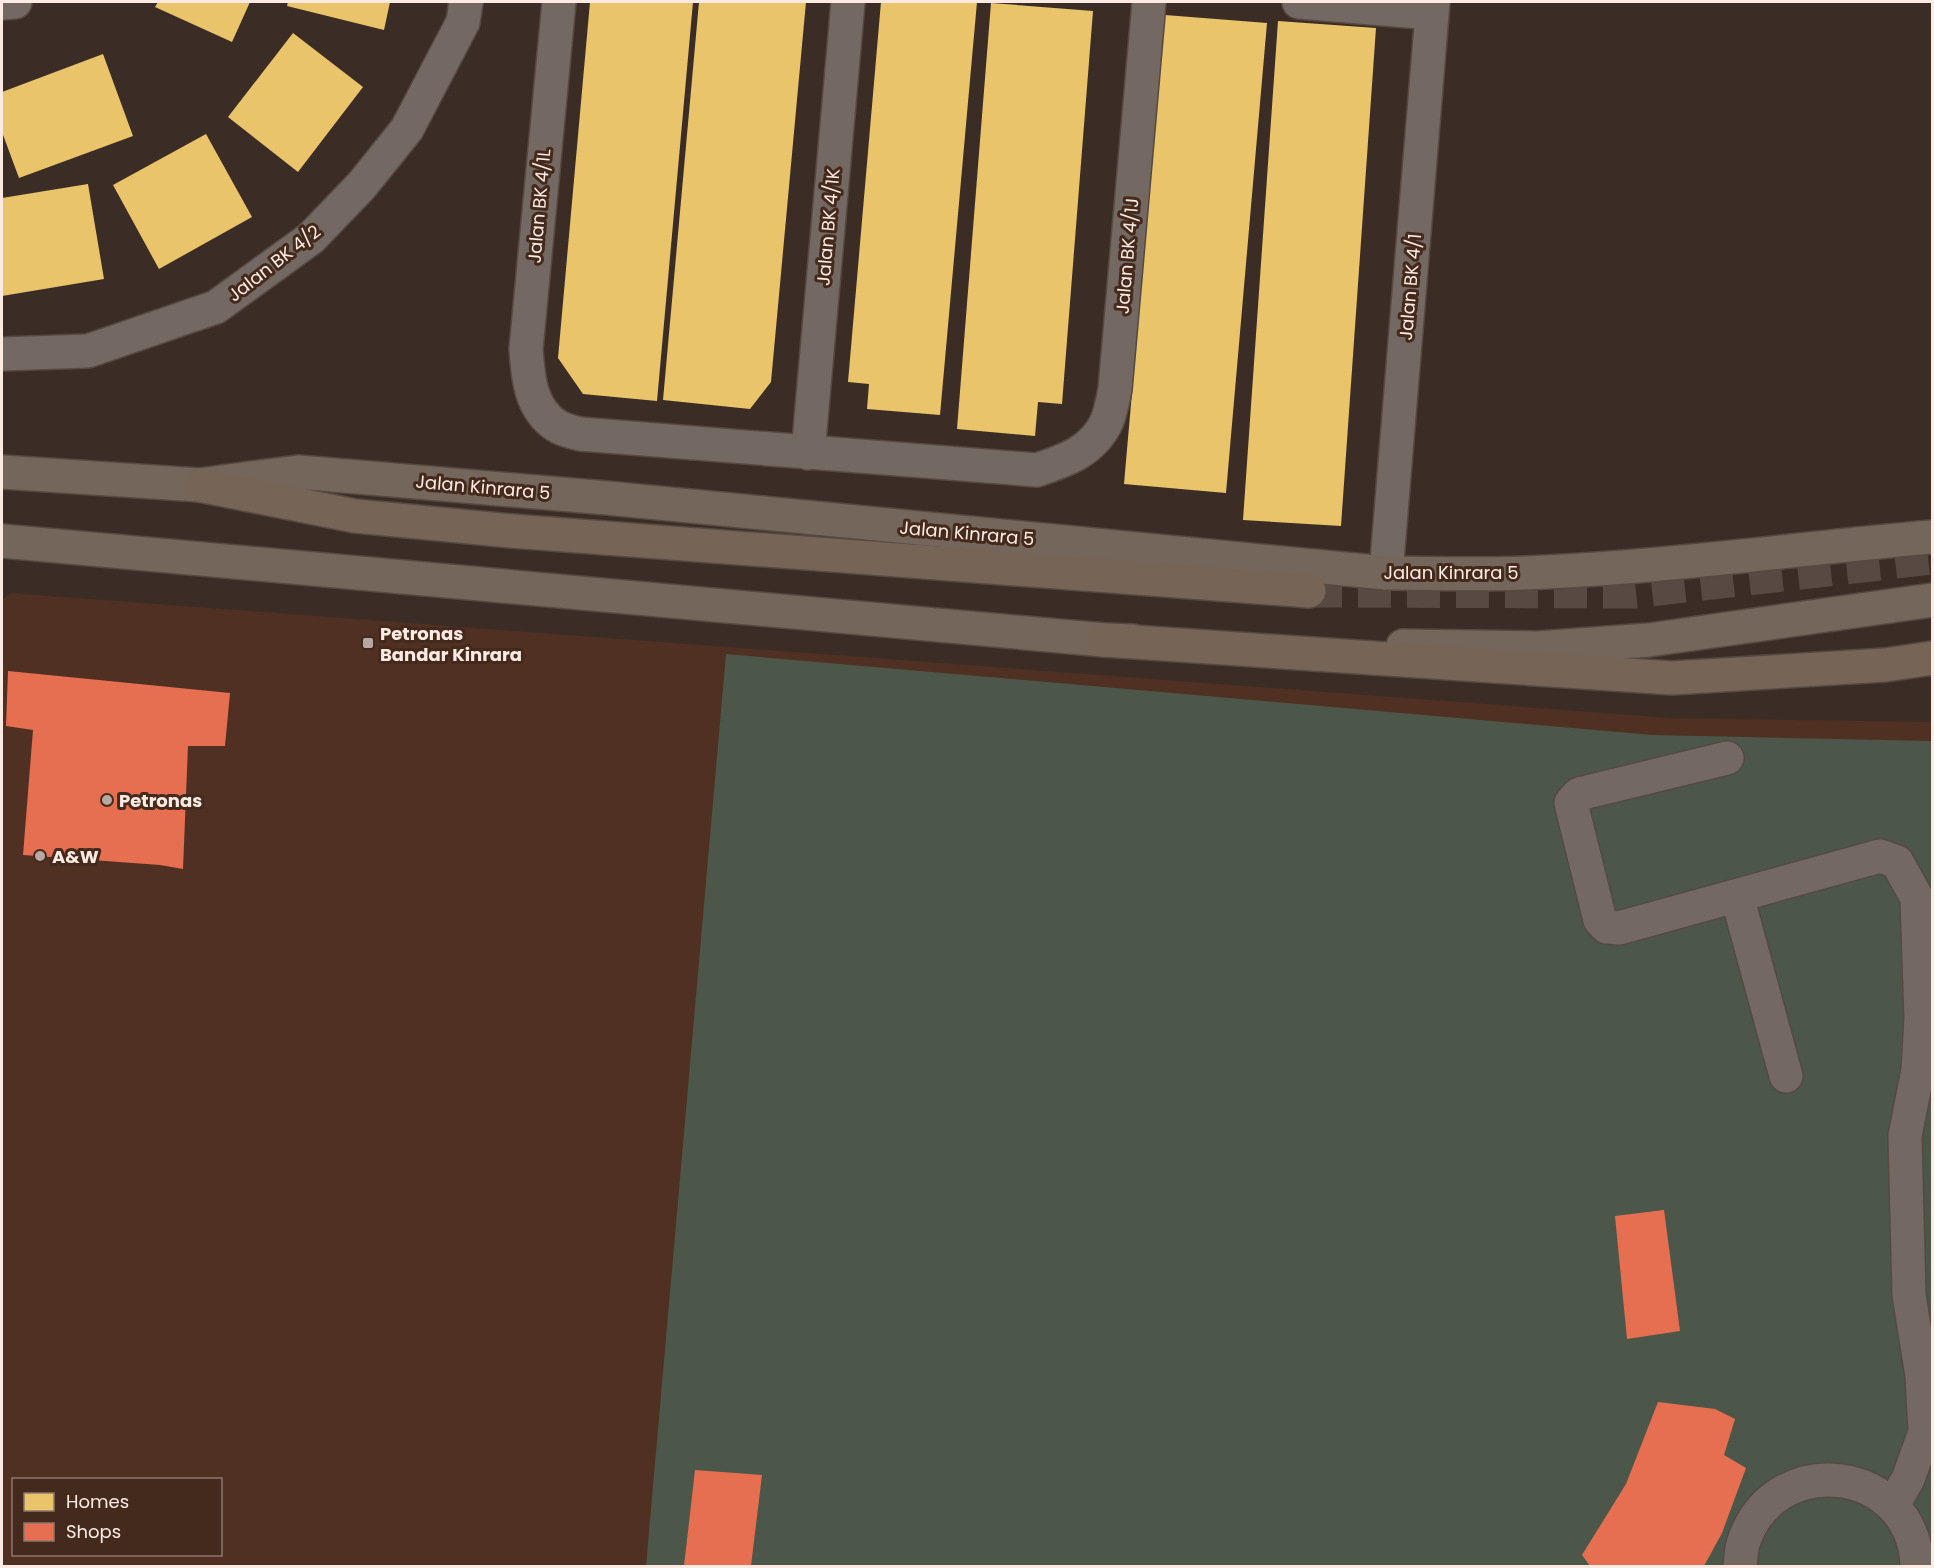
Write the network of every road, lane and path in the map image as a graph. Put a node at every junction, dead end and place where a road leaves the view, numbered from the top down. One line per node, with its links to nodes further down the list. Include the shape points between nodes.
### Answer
1 (15, 2): 7 (street)
2 (466, 2): 9 (street, Jalan BK 4/2, via 463,22 406,129 362,185 311,238 216,307 88,351)
3 (558, 2): 10 (street, Jalan BK 4/1L, via 526,349 528,380 538,409 557,427 580,434)
4 (848, 2): 10 (street, Jalan BK 4/1K)
5 (1149, 2): 10 (street, Jalan BK 4/1J, via 1116,389 1108,420 1093,443 1069,460 1037,470)
6 (1299, 2): 8 (street)
7 (2, 3)
8 (1433, 8): 15 (street, Jalan BK 4/1)
9 (2, 354)
10 (808, 453)
11 (2, 472): 12 (main road, Jalan Kinrara 5)
12 (199, 485): 15 (main road, Jalan Kinrara 5, via 298,472); 16 (highway, via 355,516 467,527)
13 (1932, 537): 15 (main road, Jalan Kinrara 5, via 1546,572)
14 (6, 544): 18 (main road)
15 (1386, 573)
16 (1309, 591)
17 (1932, 600): 18 (main road, via 1649,640 1538,648)
18 (1104, 640): 19 (highway, via 1672,678 1885,665)
19 (1932, 658)
20 (1727, 758): 21 (street, via 1579,794 1571,803 1600,920 1607,927 1619,928)
21 (1737, 896): 22 (street); 23 (street, via 1880,856 1897,862 1917,898 1921,1018 1918,1070 1905,1136 1908,1295 1922,1376 1925,1432 1908,1479)
22 (1786, 1076)
23 (1893, 1505): 24 (street, via 1871,1489 1846,1480 1820,1479 1794,1486 1771,1500 1754,1520 1743,1545); 25 (street, via 1909,1527)
24 (1740, 1566)
25 (1917, 1566)

